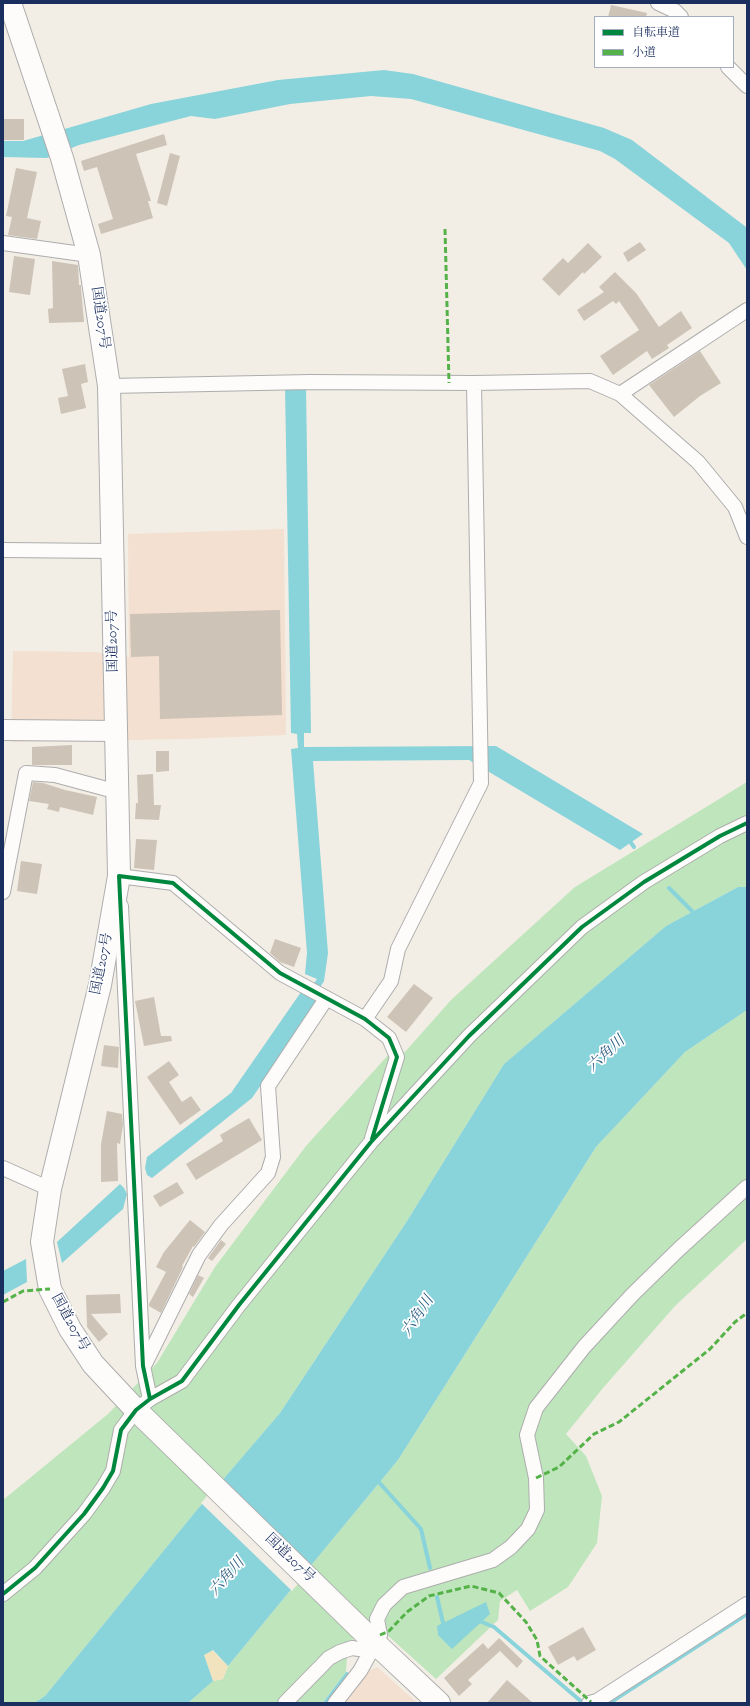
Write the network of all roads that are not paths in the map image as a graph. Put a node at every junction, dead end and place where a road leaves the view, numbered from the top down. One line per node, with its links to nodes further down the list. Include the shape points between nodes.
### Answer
1 (10, 3): 7 (highway, 国道207号, via 62,158)
2 (658, 3): 3 (street)
3 (680, 16)
4 (729, 68): 5 (street)
5 (747, 86)
6 (3, 243): 7 (street)
7 (90, 255): 10 (highway, 国道207号)
8 (747, 310): 11 (street)
9 (474, 383): 10 (street, via 310,382); 11 (street, via 590,381); 22 (street, via 481,783 398,949 391,981)
10 (109, 386): 14 (highway, 国道207号)
11 (620, 394): 12 (street, via 698,462 735,508)
12 (747, 537)
13 (3, 550): 14 (street)
14 (113, 551): 16 (highway, 国道207号)
15 (3, 730): 16 (street)
16 (116, 731): 17 (highway, 国道207号)
17 (118, 792): 19 (highway, 国道207号); 20 (street, via 54,775 26,773)
18 (747, 823): 23 (street, via 720,836 644,882 582,927 469,1036)
19 (119, 876): 21 (street, via 174,883 280,973); 26 (highway, 国道207号, via 100,985); 27 (street)
20 (3, 892)
21 (317, 994): 22 (street); 27 (street, via 268,1086 273,1157 268,1173 221,1225 199,1254)
22 (365, 1019): 23 (street, via 389,1038 397,1057)
23 (371, 1142): 28 (street, via 239,1305 182,1381)
24 (3, 1168): 26 (street)
25 (747, 1187): 31 (street, via 632,1295 584,1347 536,1408 527,1435 536,1478 537,1510 528,1529 511,1547 493,1560 403,1588 384,1605 377,1619 380,1636)
26 (50, 1189): 28 (highway, 国道207号, via 42,1242 50,1289 70,1329 93,1364)
27 (144, 1366): 28 (street)
28 (145, 1410): 29 (street, via 121,1430 113,1471 84,1514 35,1568); 31 (highway, 国道207号)
29 (3, 1594)
30 (747, 1604): 32 (street)
31 (375, 1643): 33 (street, via 366,1650 352,1648 329,1658); 34 (street, via 360,1670); 35 (highway, 国道207号)
32 (594, 1702)
33 (285, 1703)
34 (335, 1703)
35 (439, 1703)

